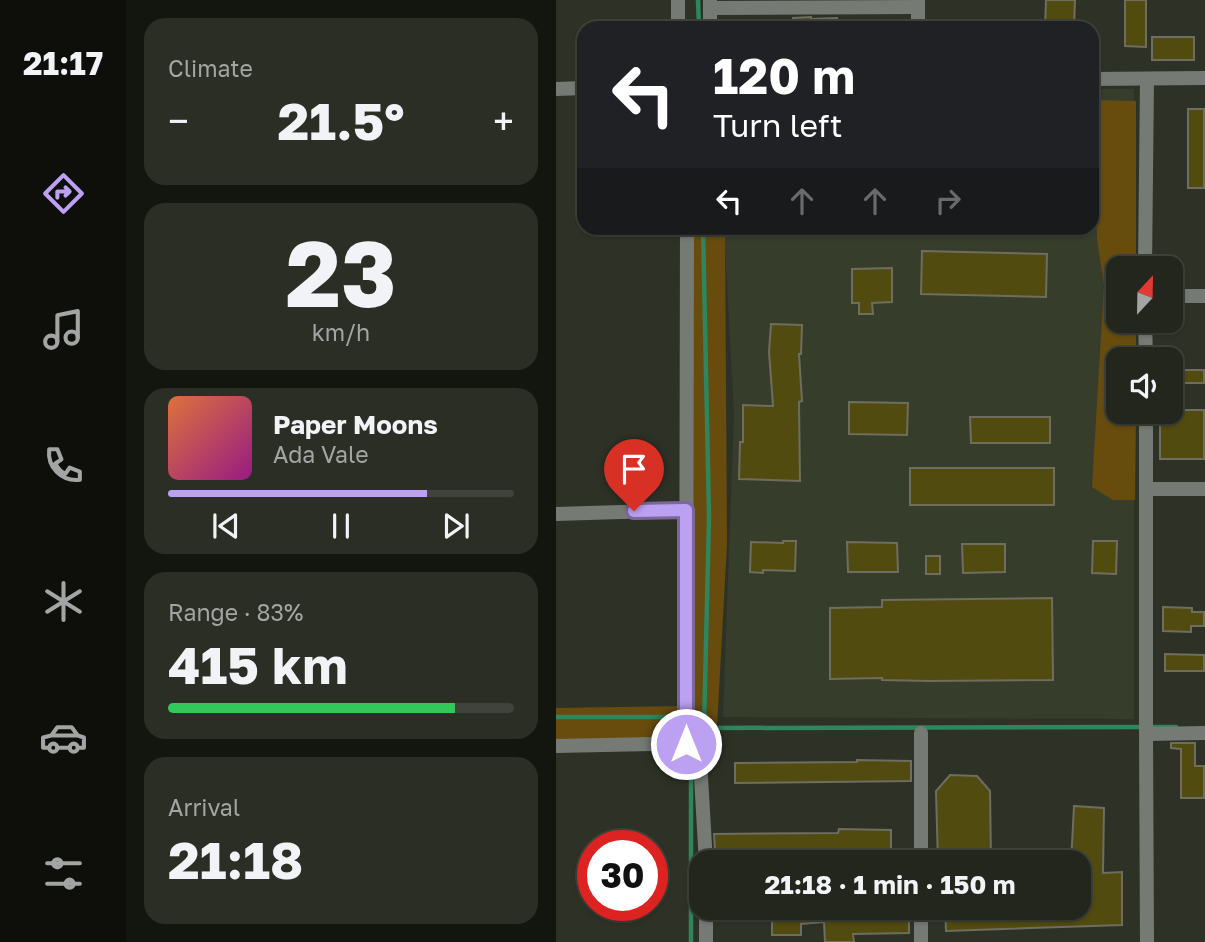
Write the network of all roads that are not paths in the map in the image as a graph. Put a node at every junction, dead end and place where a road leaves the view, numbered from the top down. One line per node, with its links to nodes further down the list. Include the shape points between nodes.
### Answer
1 (678, 0): 4 (street)
2 (918, 3): 3 (street); 5 (street)
3 (710, 4)
4 (678, 21)
5 (918, 21)
6 (1205, 78): 8 (street)
7 (1099, 79): 8 (street)
8 (1147, 79): 12 (street)
9 (577, 88): 10 (street)
10 (556, 89)
11 (687, 235): 18 (street)
12 (1145, 256)
13 (1183, 296): 14 (street)
14 (1205, 296)
15 (1146, 424): 16 (street)
16 (1147, 489): 17 (street); 22 (street)
17 (1205, 489)
18 (686, 510): 19 (street); 23 (street)
19 (556, 514)
20 (921, 733): 26 (street)
21 (1205, 733): 22 (street)
22 (1146, 734): 31 (street)
23 (686, 744): 24 (street); 25 (street, via 699,743)
24 (556, 746)
25 (705, 850)
26 (921, 850)
27 (706, 920): 29 (street)
28 (921, 920): 30 (street)
29 (706, 942)
30 (921, 942)
31 (1147, 942)

